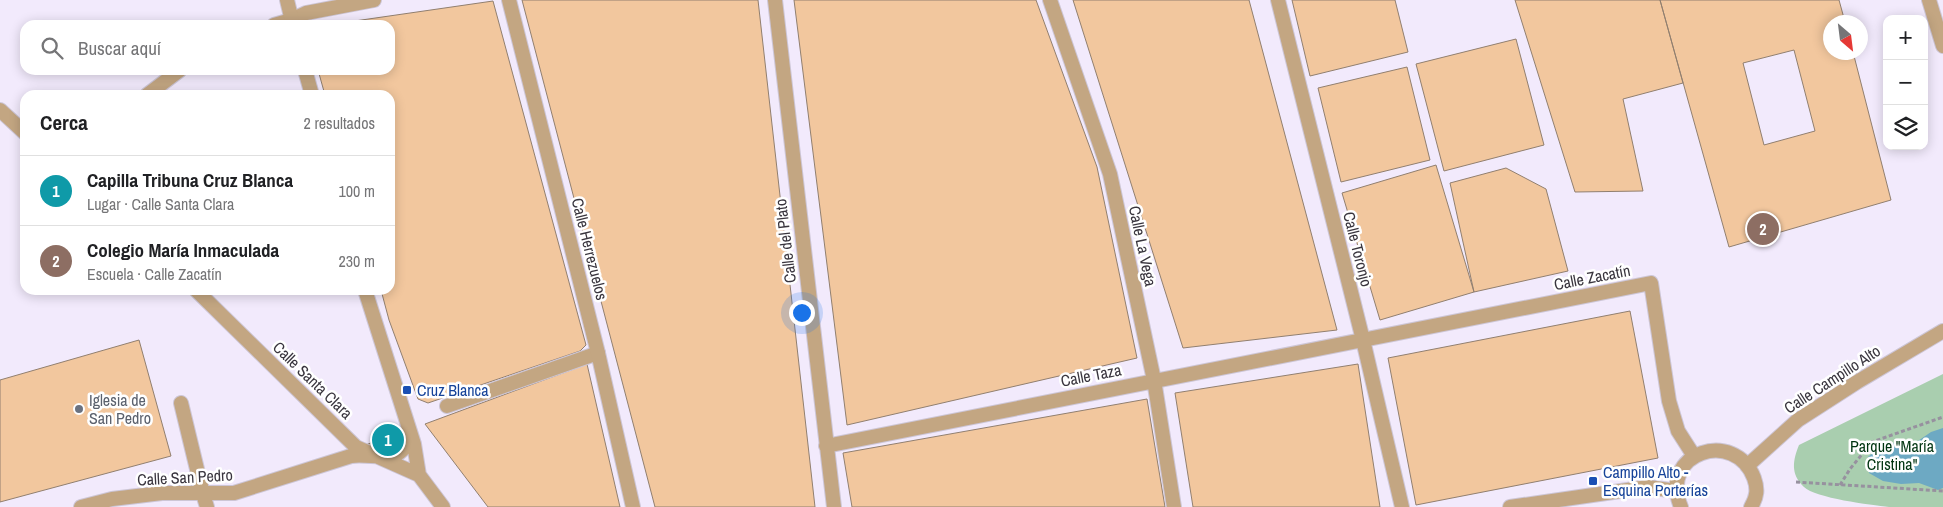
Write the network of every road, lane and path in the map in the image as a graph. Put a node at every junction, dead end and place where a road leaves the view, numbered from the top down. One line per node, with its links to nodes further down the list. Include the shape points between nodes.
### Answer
1 (286, 0): 8 (street)
2 (374, 0): 9 (street, via 306,13)
3 (509, 0): 21 (street, Calle Herrezuelos)
4 (775, 0): 27 (street, Calle del Plato)
5 (1050, 0): 22 (street, Calle La Vega, via 1110,174)
6 (1278, 0): 20 (street, Calle Toronjo)
7 (1929, 0): 10 (street)
8 (291, 20)
9 (296, 20)
10 (1943, 46)
11 (173, 75): 13 (street)
12 (306, 75): 14 (street)
13 (154, 90)
14 (311, 90)
15 (1, 113): 16 (street)
16 (20, 129)
17 (201, 295): 28 (street, Calle Santa Clara, via 356,447)
18 (367, 295): 26 (street)
19 (1943, 331): 30 (street, Calle Campillo Alto, via 1798,420)
20 (1363, 340): 22 (street, Calle Taza); 29 (street, Calle Zacatín, via 1651,283 1669,402 1678,432); 42 (street, Calle Toronjo)
21 (598, 353): 24 (street); 39 (street, Calle Herrezuelos)
22 (1154, 380): 27 (street, Calle Taza); 41 (street, Calle La Vega)
23 (181, 403): 36 (street)
24 (447, 406)
25 (1943, 417): 33 (path, via 1872,442)
26 (410, 435): 28 (street, via 406,447 398,454); 31 (street)
27 (826, 446): 40 (street, Calle del Plato)
28 (376, 456): 31 (street, Calle Santa Clara); 36 (street, Calle San Pedro, via 351,456)
29 (1694, 456): 30 (street, via 1724,451 1742,459); 35 (street, via 1678,473)
30 (1747, 466): 45 (street, via 1756,482 1757,493)
31 (419, 475): 38 (street)
32 (1796, 482): 33 (path)
33 (1840, 486): 34 (path)
34 (1943, 491)
35 (1676, 492): 43 (street, via 1648,487); 44 (street)
36 (205, 501): 37 (street, Calle San Pedro, via 162,493 112,499)
37 (81, 507)
38 (443, 507)
39 (634, 507)
40 (834, 507)
41 (1174, 507)
42 (1402, 507)
43 (1510, 507)
44 (1680, 507)
45 (1751, 507): 46 (street)
46 (1757, 507)

